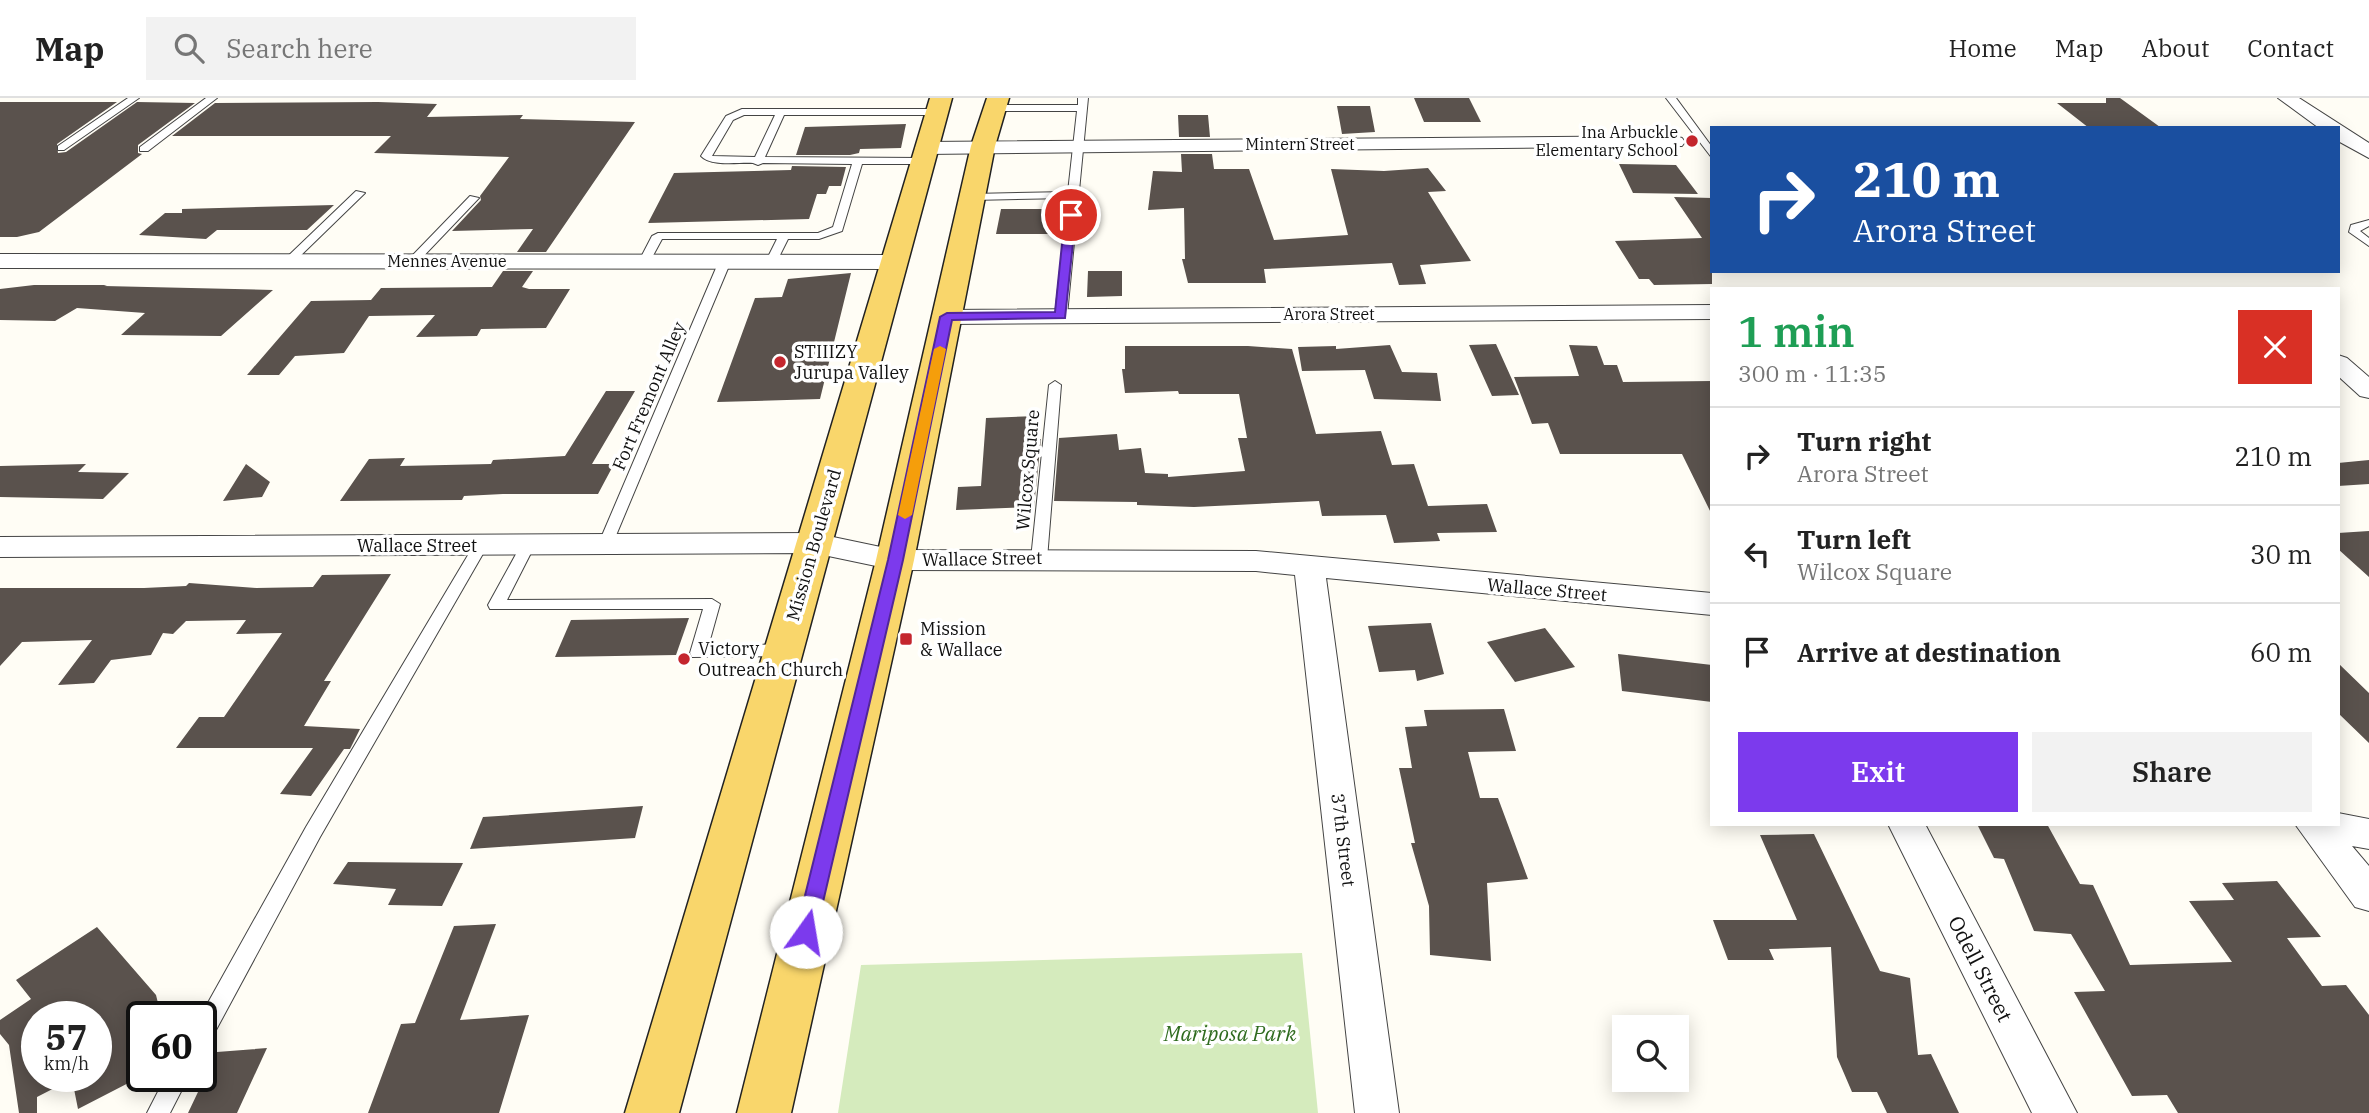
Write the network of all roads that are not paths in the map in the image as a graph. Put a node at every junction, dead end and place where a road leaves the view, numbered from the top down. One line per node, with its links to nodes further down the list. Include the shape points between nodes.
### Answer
1 (134, 98): 16 (lane)
2 (212, 98): 17 (lane)
3 (1671, 98): 13 (lane)
4 (2287, 98): 9 (street)
5 (996, 103): 6 (lane); 14 (main road)
6 (1082, 103): 15 (lane)
7 (938, 105): 8 (lane); 20 (main road, Mission Boulevard)
8 (781, 112): 22 (lane); 22 (lane, via 733,115 706,156 716,161)
9 (2329, 126)
10 (2340, 133): 18 (street)
11 (1710, 141): 13 (lane)
12 (1675, 142): 13 (lane); 15 (street, Mintern Street)
13 (1700, 142): 19 (lane)
14 (983, 146): 15 (street, Mintern Street); 20 (street, Mintern Street); 25 (main road)
15 (1078, 146): 24 (lane)
16 (61, 148)
17 (145, 149)
18 (2369, 152)
19 (1710, 153)
20 (923, 154): 21 (lane); 36 (main road, Mission Boulevard)
21 (858, 161): 22 (lane); 28 (lane, via 838,229 819,236)
22 (758, 162)
23 (360, 193): 31 (lane)
24 (1073, 195): 25 (lane); 38 (lane)
25 (972, 197): 39 (main road)
26 (474, 198): 32 (lane)
27 (2369, 223): 29 (lane, via 2355,227 2354,232)
28 (784, 236): 33 (lane, via 658,236); 35 (lane)
29 (2369, 243)
30 (0, 261): 31 (street, Mennes Avenue)
31 (289, 261): 32 (street, Mennes Avenue)
32 (414, 261): 33 (street, Mennes Avenue)
33 (645, 261): 34 (street, Mennes Avenue)
34 (724, 261): 35 (street, Mennes Avenue); 46 (lane, Fort Fremont Alley)
35 (772, 261): 36 (street, Mennes Avenue)
36 (894, 262): 43 (main road, Mission Boulevard)
37 (1710, 312): 38 (street, Arora Street)
38 (1061, 315): 39 (street, Arora Street)
39 (947, 317): 49 (main road)
40 (2340, 365): 42 (street)
41 (1055, 385): 48 (lane, Wilcox Square)
42 (2369, 390)
43 (814, 543): 46 (street, Wallace Street); 49 (street, Wallace Street); 52 (main road, Mission Boulevard)
44 (481, 545): 45 (street, Wallace Street); 47 (street, Wallace Street); 58 (lane)
45 (528, 545): 46 (street, Wallace Street); 52 (lane, via 496,605 712,604 698,653)
46 (605, 545)
47 (0, 547)
48 (1039, 559): 49 (street, Wallace Street); 50 (street, Wallace Street, via 1206,559)
49 (895, 560): 62 (main road)
50 (1309, 566): 51 (street, Wallace Street); 63 (street, 37th Street)
51 (1710, 604)
52 (783, 650): 61 (main road, Mission Boulevard)
53 (1907, 826): 64 (street, Odell Street)
54 (2317, 826): 57 (street)
55 (2327, 826): 56 (street)
56 (2369, 834)
57 (2369, 895)
58 (217, 1007)
59 (169, 1092): 60 (lane)
60 (158, 1113)
61 (652, 1113)
62 (764, 1113)
63 (1377, 1113)
64 (2054, 1113)

